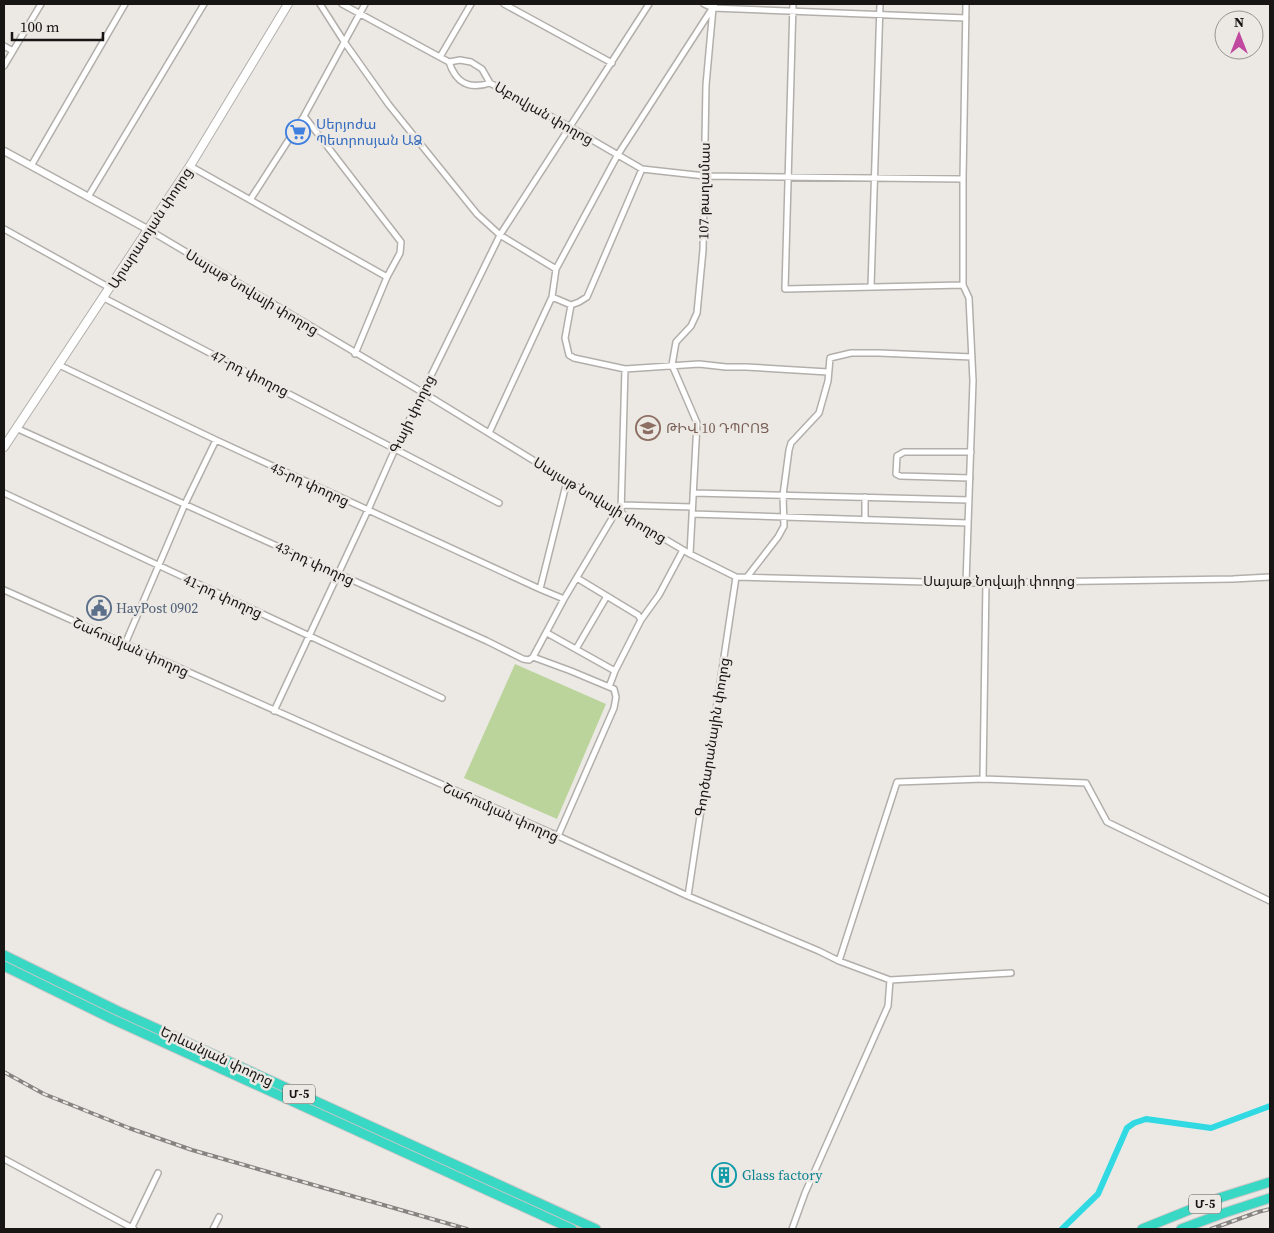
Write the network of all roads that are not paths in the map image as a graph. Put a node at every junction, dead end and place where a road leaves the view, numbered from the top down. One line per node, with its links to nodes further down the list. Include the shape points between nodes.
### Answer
1 (42, 4): 22 (street)
2 (125, 4): 32 (street)
3 (204, 4): 39 (street)
4 (288, 4): 33 (main road, Արարատյան փողոց)
5 (320, 4): 20 (street)
6 (342, 4): 17 (street, Աբովյան փողոց)
7 (365, 4): 17 (street)
8 (471, 4): 23 (street)
9 (504, 4): 25 (street)
10 (649, 4): 25 (street)
11 (704, 4): 15 (street)
12 (793, 4): 16 (street)
13 (880, 4): 18 (street)
14 (966, 4): 19 (street)
15 (714, 6): 16 (street); 31 (street); 35 (street, 107 թաղամաս, via 706,85)
16 (793, 12): 18 (street); 36 (street)
17 (360, 13): 20 (street); 23 (street, Աբովյան փողոց)
18 (880, 15): 19 (street); 37 (street)
19 (966, 18): 38 (street)
20 (345, 43): 28 (street); 43 (street, via 389,105 466,200)
21 (4, 46): 22 (street)
22 (13, 51): 26 (street)
23 (440, 57): 24 (street, Աբովյան փողոց)
24 (449, 62): 27 (street, Աբովյան փողոց, via 471,62 482,70); 27 (street, via 458,79 468,85)
25 (612, 63): 29 (street)
26 (4, 66)
27 (490, 84): 29 (street, Աբովյան փողոց)
28 (304, 116): 40 (street); 45 (street, via 400,242 400,253)
29 (570, 127): 31 (street, Աբովյան փողոց); 43 (street, Գայի փողոց)
30 (4, 150): 32 (street, Սայաթ Նովայի փողոց)
31 (617, 156): 34 (street, Աբովյան փողոց); 44 (street)
32 (31, 166): 39 (street, Սայաթ Նովայի փողոց)
33 (190, 166): 40 (street); 42 (main road, Արարատյան փողոց)
34 (642, 169): 35 (street); 51 (street, via 586,297)
35 (705, 176): 36 (street); 55 (street, 107 թաղամաս, via 697,313 691,326 676,342)
36 (788, 178): 37 (street); 47 (street, via 785,289)
37 (874, 179): 38 (street); 47 (street)
38 (962, 179): 46 (street)
39 (88, 197): 42 (street, Սայաթ Նովայի փողոց)
40 (250, 200): 45 (street)
41 (4, 229): 48 (street)
42 (149, 230): 48 (main road, Արարատյան փողոց); 52 (street, Սայաթ Նովայի փողոց)
43 (500, 235): 44 (street); 58 (street, Գայի փողոց)
44 (556, 269): 49 (street)
45 (387, 278): 52 (street)
46 (963, 285): 47 (street); 53 (street, via 969,298)
47 (871, 287)
48 (110, 288): 50 (main road, Արարատյան փողոց)
49 (552, 297): 51 (street); 60 (street)
50 (104, 298): 54 (main road, Արարատյան փողոց); 63 (street, 47-րդ փողոց)
51 (570, 305): 56 (street, via 565,338 569,355)
52 (355, 354): 58 (street, Սայաթ Նովայի փողոց)
53 (972, 357): 57 (street, via 852,353 830,358); 64 (street)
54 (59, 365): 59 (main road, Արարատյան փողոց); 61 (street, 45-րդ փողոց)
55 (672, 366): 56 (street); 57 (street, via 698,364); 68 (street, via 697,423)
56 (625, 369): 74 (street)
57 (828, 372): 69 (street, via 827,390 819,413 788,450)
58 (422, 392): 60 (street, Սայաթ Նովայի փողոց); 63 (street, Գայի փողոց)
59 (16, 428): 62 (main road, Արարատյան փողոց); 73 (street, 43-րդ փողոց)
60 (489, 433): 66 (street, Սայաթ Նովայի փողոց)
61 (216, 440): 73 (street); 76 (street, 45-րդ փողոց)
62 (4, 447)
63 (395, 449): 72 (street, 47-րդ փողոց); 76 (street, Գայի փողոց)
64 (970, 452): 65 (street); 65 (street, via 904,452 897,456 896,464 896,474 900,476)
65 (970, 478): 71 (street)
66 (567, 481): 77 (street, Սայաթ Նովայի փողոց); 92 (street)
67 (4, 493): 84 (street, 41-րդ փողոց)
68 (693, 493): 69 (street); 75 (street)
69 (783, 495): 70 (street); 79 (street)
70 (865, 497): 71 (street); 80 (street)
71 (969, 500): 81 (street)
72 (499, 502)
73 (185, 504): 84 (street); 85 (street, 43-րդ փողոց)
74 (622, 505): 75 (street); 77 (street)
75 (692, 507): 78 (street)
76 (368, 510): 85 (street, Գայի փողոց); 92 (street, 45-րդ փողոց)
77 (619, 511): 82 (street, Սայաթ Նովայի փողոց); 89 (street)
78 (692, 514): 79 (street); 83 (street)
79 (784, 517): 80 (street); 88 (street, via 784,526 778,537)
80 (865, 520): 81 (street)
81 (968, 522): 91 (street)
82 (683, 550): 83 (street, Սայաթ Նովայի փողոց); 96 (street, via 659,595)
83 (690, 554): 87 (street, Սայաթ Նովայի փողոց)
84 (158, 566): 98 (street, 41-րդ փողոց); 99 (street)
85 (337, 574): 98 (street, Գայի փողոց); 101 (street, 43-րդ փողոց, via 523,659)
86 (1270, 576): 90 (street, Սայաթ Նովայի փողոց)
87 (736, 577): 88 (street, Սայաթ Նովայի փողոց); 108 (street, Գործարանային փողոց)
88 (747, 577): 91 (street, Սայաթ Նովայի փողոց)
89 (577, 578): 94 (street); 95 (street)
90 (986, 582): 91 (street, Սայաթ Նովայի փողոց); 106 (street)
91 (966, 583)
92 (540, 589): 95 (street, 45-րդ փողոց)
93 (4, 590): 99 (street, Շահումյան փողոց)
94 (607, 596): 96 (street, via 638,614); 100 (street)
95 (564, 598): 97 (street)
96 (641, 620): 102 (street)
97 (547, 633): 100 (street); 101 (street)
98 (309, 636): 104 (street, 41-րդ փողոց); 105 (street, Գայի փողոց)
99 (124, 644): 105 (street, Շահումյան փողոց)
100 (576, 649): 102 (street)
101 (533, 657): 103 (street, 43-րդ փողոց)
102 (615, 671): 103 (street)
103 (612, 688): 107 (street, via 616,697 614,708)
104 (442, 698)
105 (274, 711): 107 (street, Շահումյան փողոց)
106 (984, 779): 109 (street, via 1086,783 1108,822); 111 (street, via 897,782)
107 (558, 836): 108 (street, Շահումյան փողոց)
108 (688, 896): 111 (street, Շահումյան փողոց)
109 (1270, 901)
110 (4, 955): 115 (highway, Երևանյան փողոց / Մ-5)
111 (839, 961): 114 (street, Շահումյան փողոց)
112 (4, 966): 116 (highway, Երևանյան փողոց / Մ-5)
113 (1011, 973): 114 (street, Շահումյան փողոց)
114 (890, 980): 127 (street, via 888,1006)
115 (116, 1010): 116 (highway); 117 (highway, Երևանյան փողոց / Մ-5)
116 (112, 1019): 117 (highway, Երևանյան փողոց / Մ-5)
117 (215, 1061): 125 (highway, Երևանյան փողոց / Մ-5); 126 (highway, Երևանյան փողոց / Մ-5)
118 (4, 1159): 123 (street)
119 (158, 1173): 123 (street)
120 (1270, 1182): 128 (highway, Մ-5, via 1219,1198)
121 (1270, 1198): 129 (highway, Մ-5)
122 (219, 1217): 124 (street)
123 (132, 1229)
124 (213, 1229)
125 (572, 1229)
126 (596, 1229)
127 (792, 1229)
128 (1142, 1229)
129 (1180, 1229)

